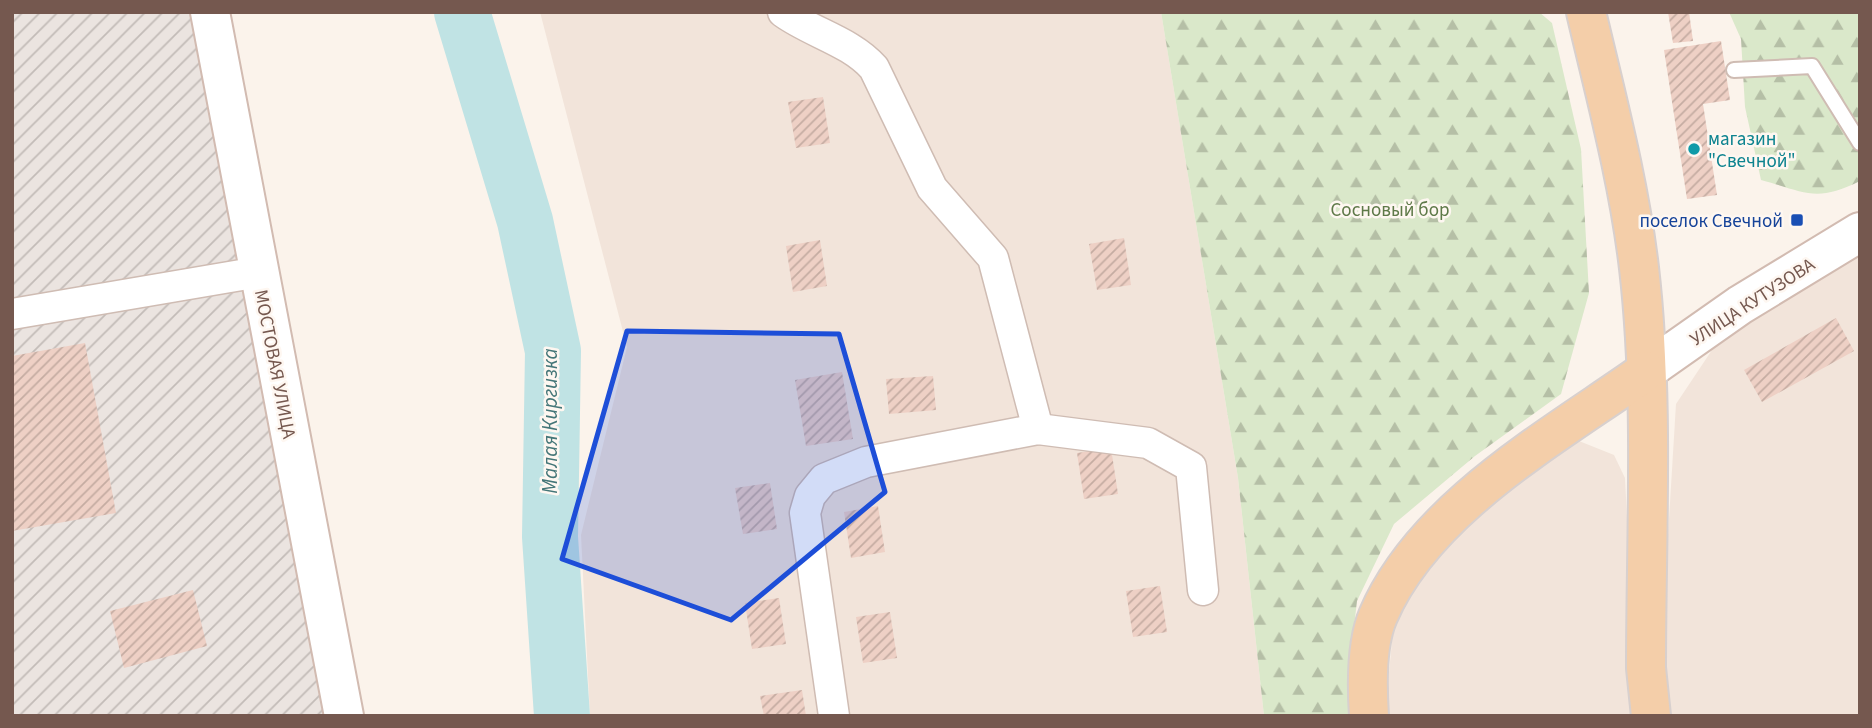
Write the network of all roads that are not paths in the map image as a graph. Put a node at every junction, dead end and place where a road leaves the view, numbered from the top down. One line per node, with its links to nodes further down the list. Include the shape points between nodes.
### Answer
1 (210, 12): 7 (street, МОСТОВАЯ УЛИЦА)
2 (783, 12): 10 (street, via 862,54 874,68 932,188 993,258)
3 (1586, 12): 9 (main road, via 1631,206)
4 (1734, 70): 5 (lane, via 1812,66)
5 (1860, 143)
6 (1860, 232): 9 (street, УЛИЦА КУТУЗОВА, via 1740,305)
7 (259, 272): 8 (street); 12 (street, МОСТОВАЯ УЛИЦА)
8 (12, 314)
9 (1646, 371): 14 (main road, via 1491,481 1415,553 1377,617 1366,679); 15 (main road, via 1646,668)
10 (1038, 429): 11 (street, via 1148,443 1191,467); 13 (street, via 866,461 824,479 810,496 805,513)
11 (1203, 590)
12 (344, 716)
13 (834, 716)
14 (1369, 716)
15 (1651, 716)

